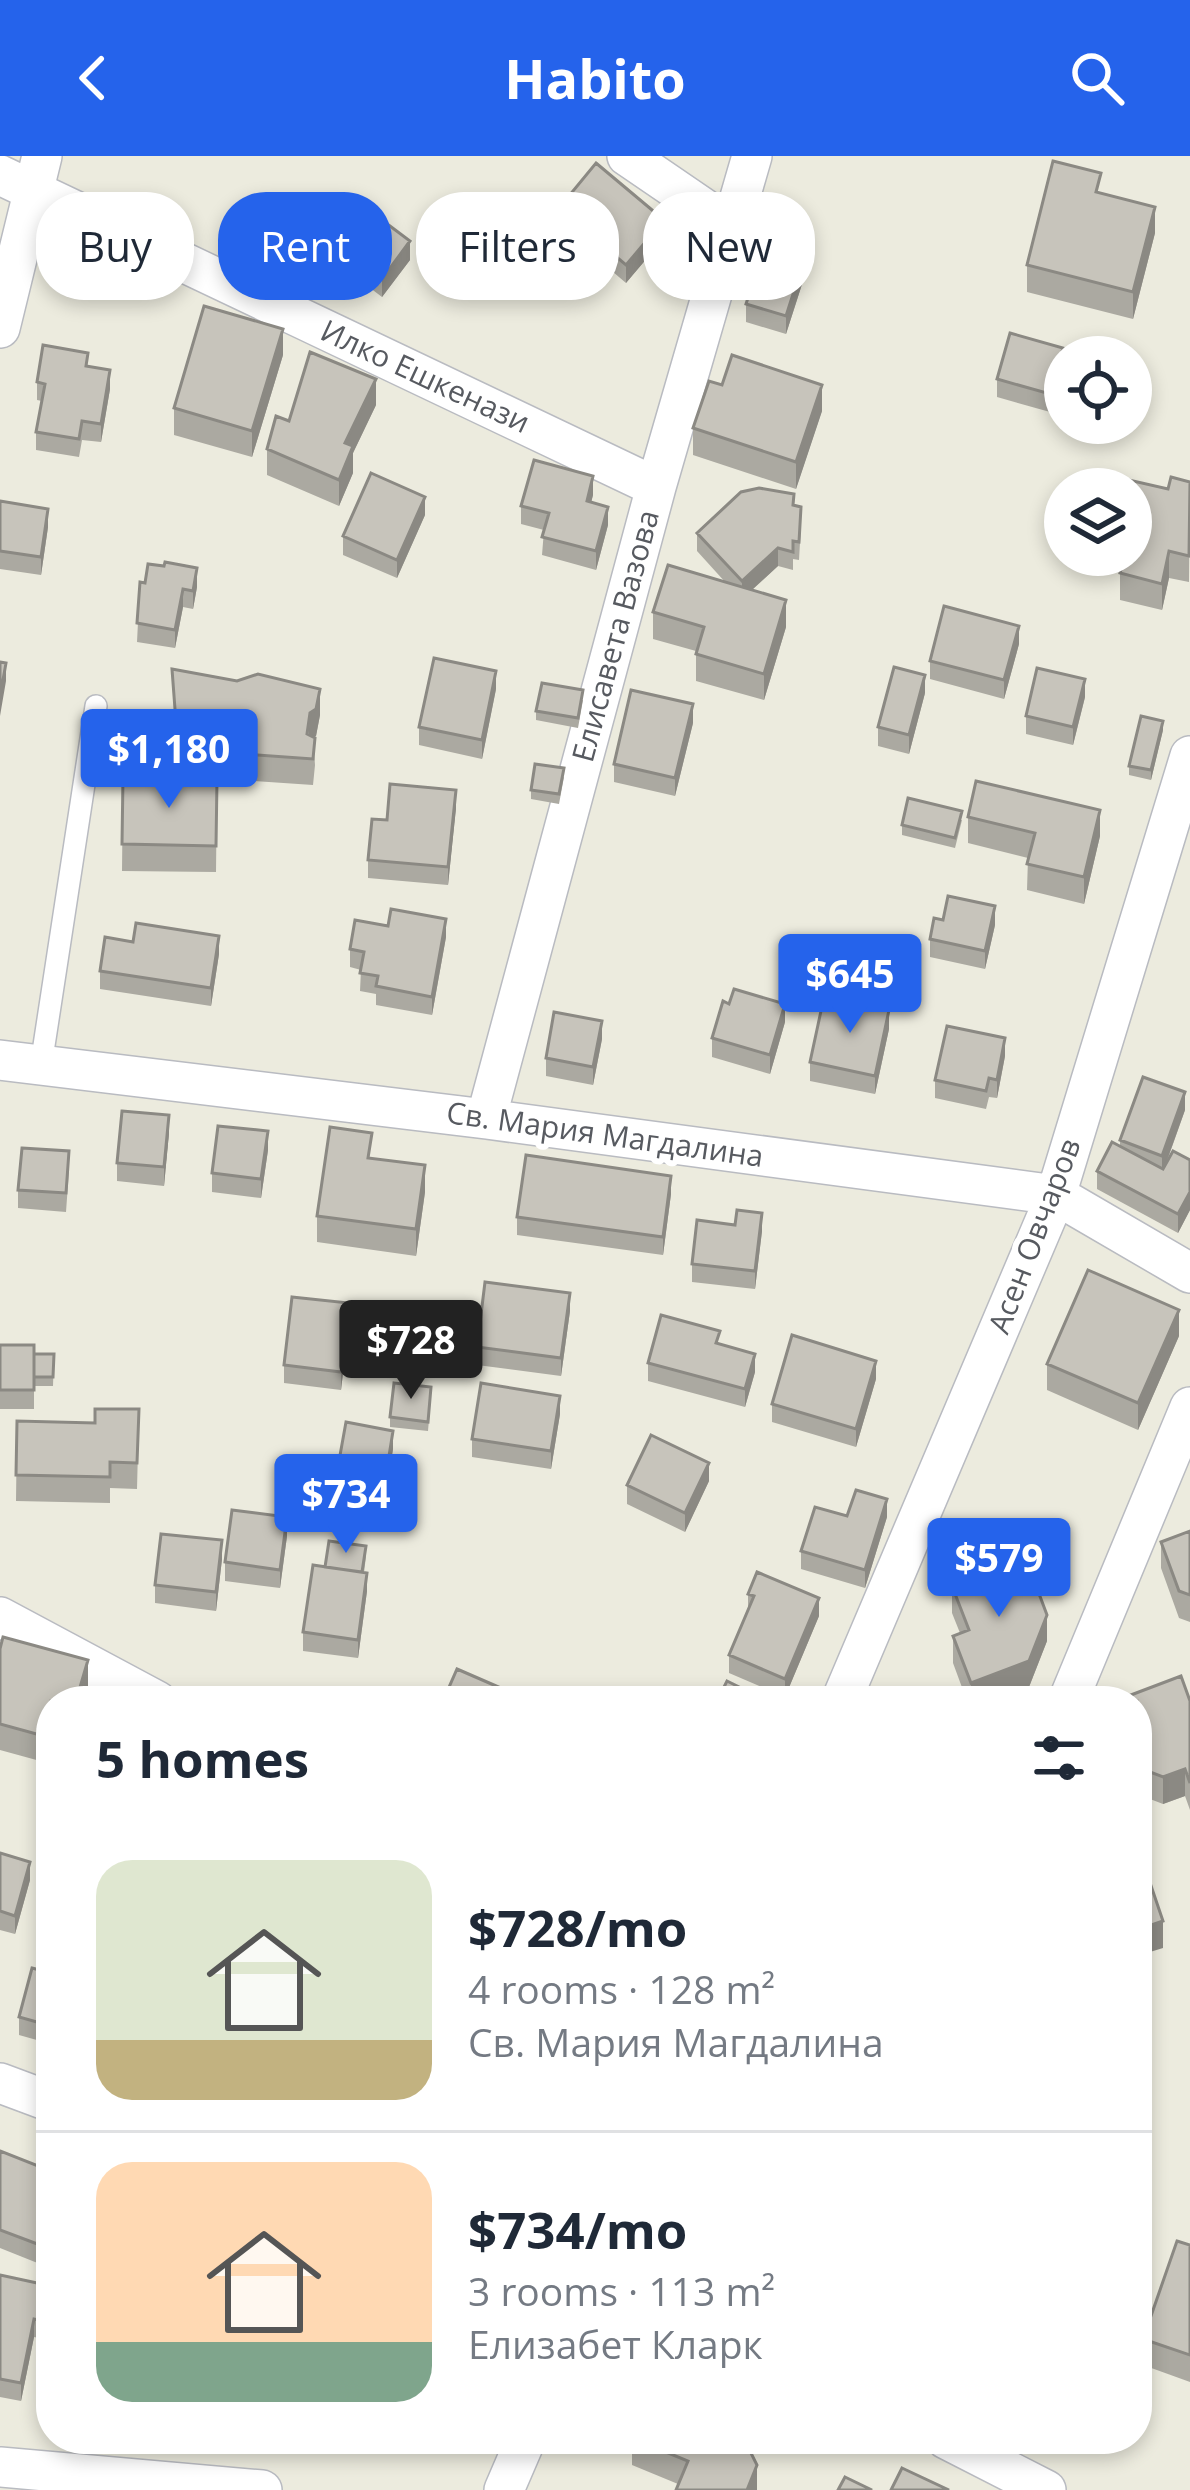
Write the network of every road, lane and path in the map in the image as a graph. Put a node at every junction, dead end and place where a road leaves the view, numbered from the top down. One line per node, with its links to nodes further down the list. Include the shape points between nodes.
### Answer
1 (627, 156): 4 (street)
2 (752, 156): 5 (street, Елисавета Вазова)
3 (25, 174): 7 (street); 8 (street, Илко Ешкенази)
4 (680, 192)
5 (741, 192)
6 (710, 300): 8 (street, Елисавета Вазова)
7 (0, 328)
8 (656, 487): 13 (street, Елисавета Вазова)
9 (96, 706): 12 (lane)
10 (1190, 756): 14 (street, Асен Овчаров)
11 (0, 1060): 12 (street, Св. Мария Магдалина)
12 (41, 1065): 13 (street, Св. Мария Магдалина)
13 (486, 1119): 14 (street, Св. Мария Магдалина)
14 (1056, 1195): 15 (street, Св. Мария Магдалина); 19 (street, Асен Овчаров)
15 (1190, 1273)
16 (1190, 1407): 20 (street)
17 (0, 1616): 18 (street)
18 (129, 1686)
19 (847, 1686)
20 (1074, 1686)
21 (0, 2083): 22 (street)
22 (36, 2096)
23 (515, 2454): 27 (street)
24 (975, 2454): 28 (street)
25 (0, 2467): 26 (street)
26 (262, 2490)
27 (504, 2490)
28 (1046, 2490)

